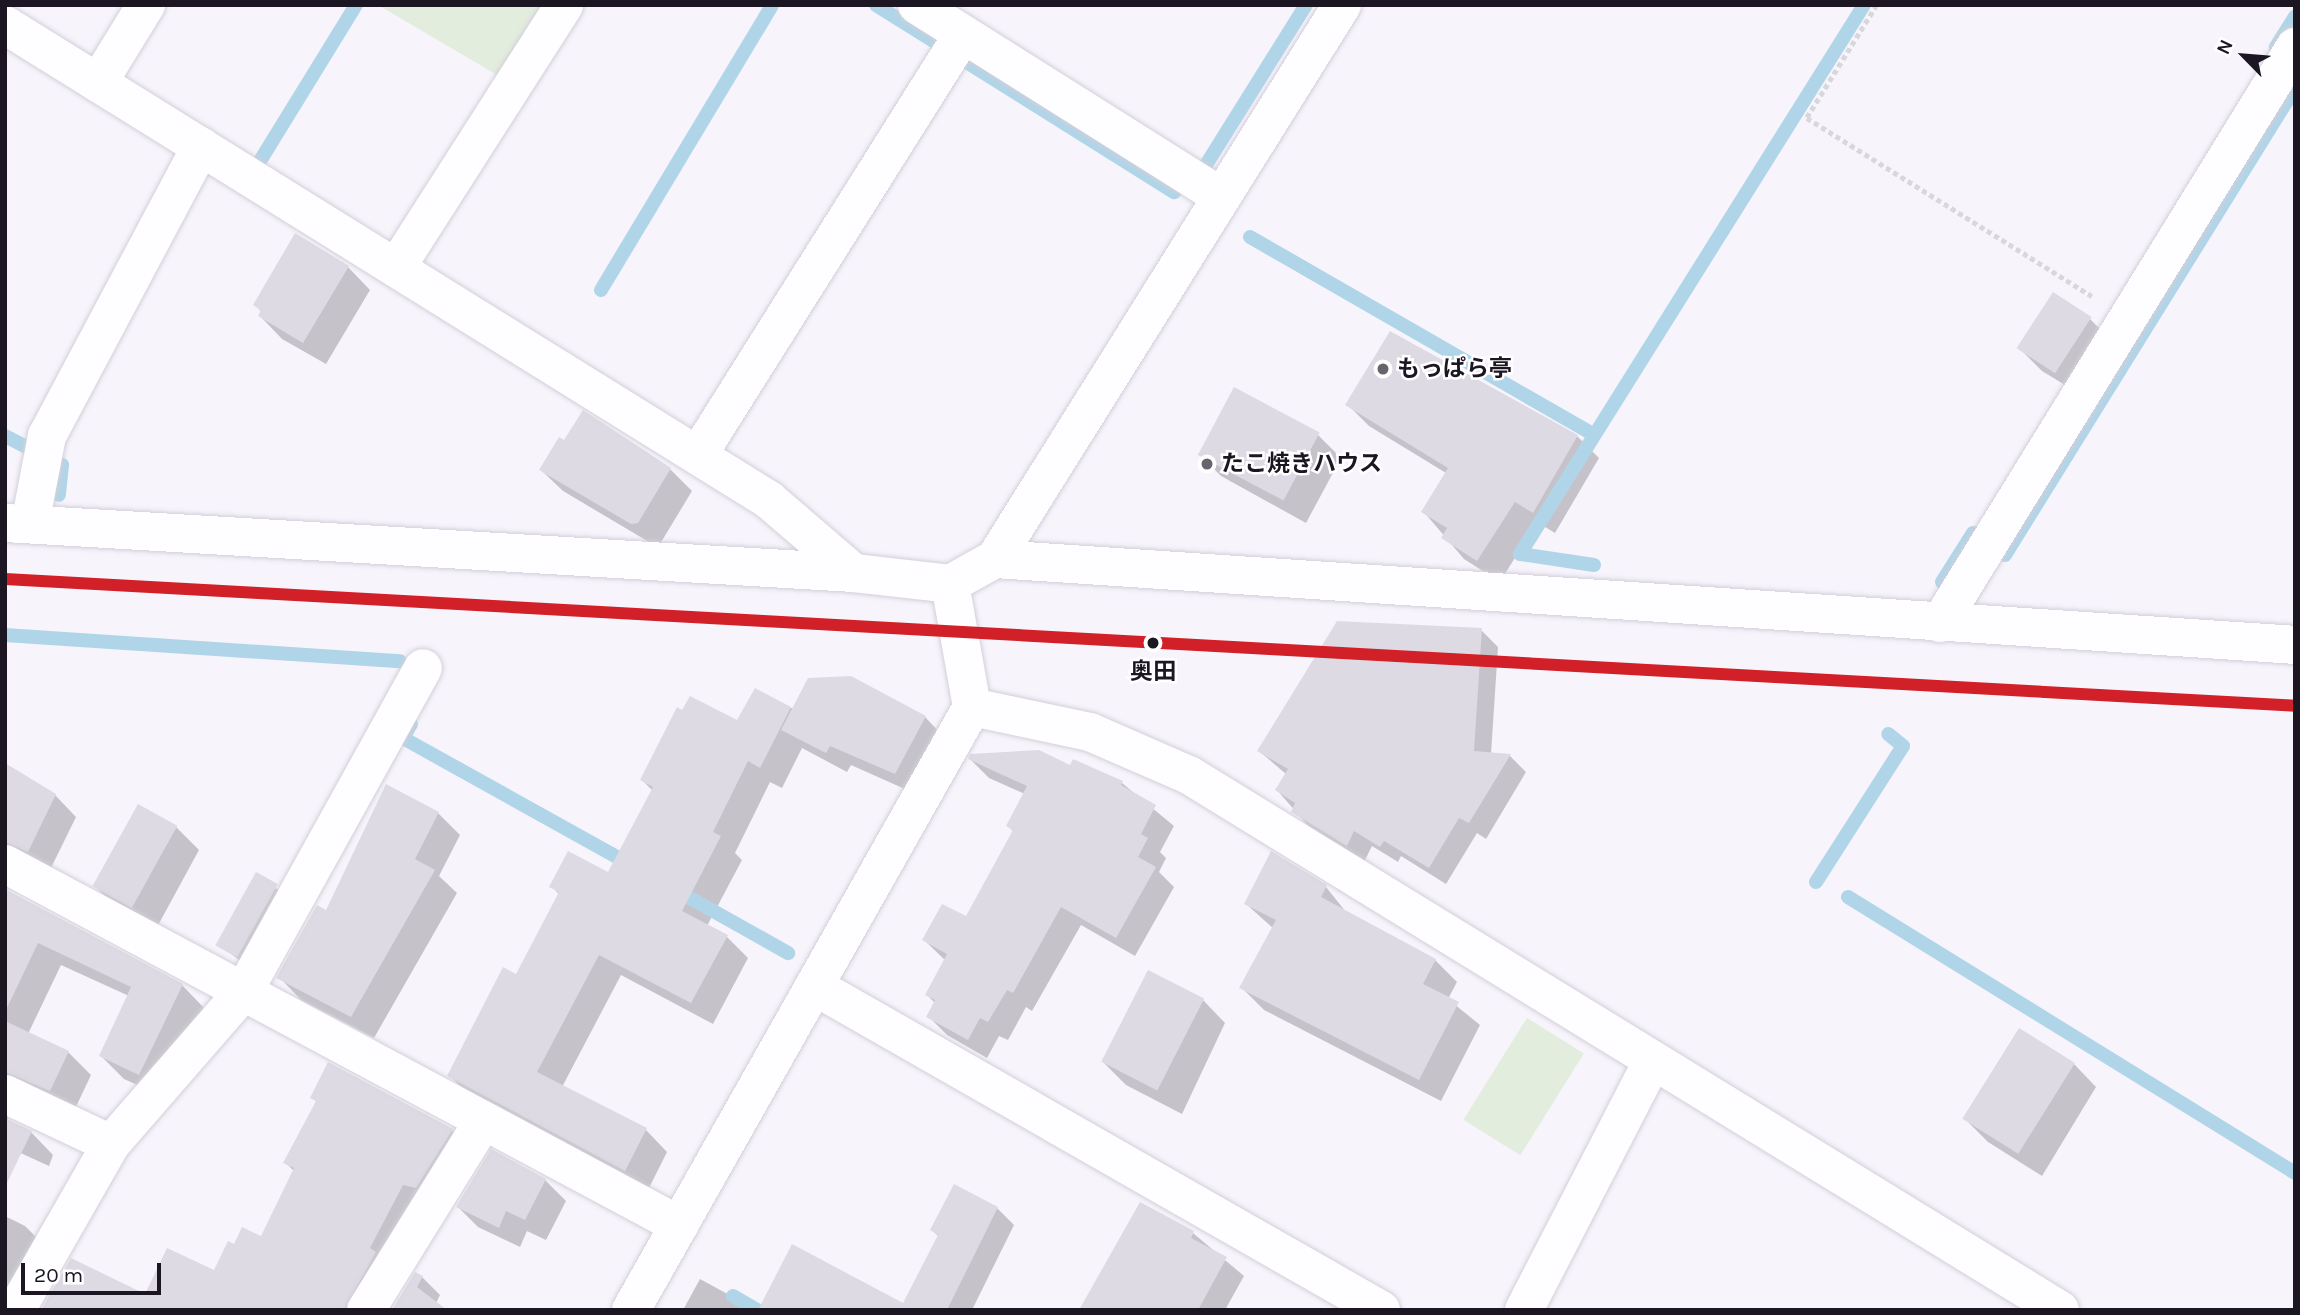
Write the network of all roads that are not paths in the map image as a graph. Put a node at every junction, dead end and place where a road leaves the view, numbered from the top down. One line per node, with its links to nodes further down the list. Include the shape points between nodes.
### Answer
1 (146, 5): 8 (street)
2 (564, 5): 11 (street)
3 (916, 5): 6 (street)
4 (1342, 5): 10 (street)
5 (5, 25): 8 (street)
6 (963, 35): 10 (street); 12 (street)
7 (2295, 47): 17 (street)
8 (98, 83): 9 (street)
9 (201, 146): 11 (street); 13 (street, via 47,436)
10 (1222, 197): 14 (street)
11 (396, 268): 12 (street)
12 (698, 456): 15 (street, via 769,500)
13 (18, 523): 15 (street)
14 (995, 559): 16 (street); 17 (street)
15 (854, 573): 16 (street)
16 (950, 584): 20 (street)
17 (1940, 624): 18 (street)
18 (2295, 645)
19 (423, 668): 23 (street)
20 (972, 707): 22 (street); 24 (street, via 1090,732 1189,775)
21 (5, 864): 23 (street)
22 (814, 986): 28 (street); 32 (street)
23 (244, 991): 26 (street); 27 (street)
24 (1653, 1060): 33 (street); 34 (street)
25 (5, 1094): 27 (street)
26 (483, 1121): 28 (street); 30 (street)
27 (111, 1144): 29 (street)
28 (679, 1225): 31 (street)
29 (16, 1310)
30 (366, 1310)
31 (631, 1310)
32 (1381, 1310)
33 (1524, 1310)
34 (2060, 1310)

